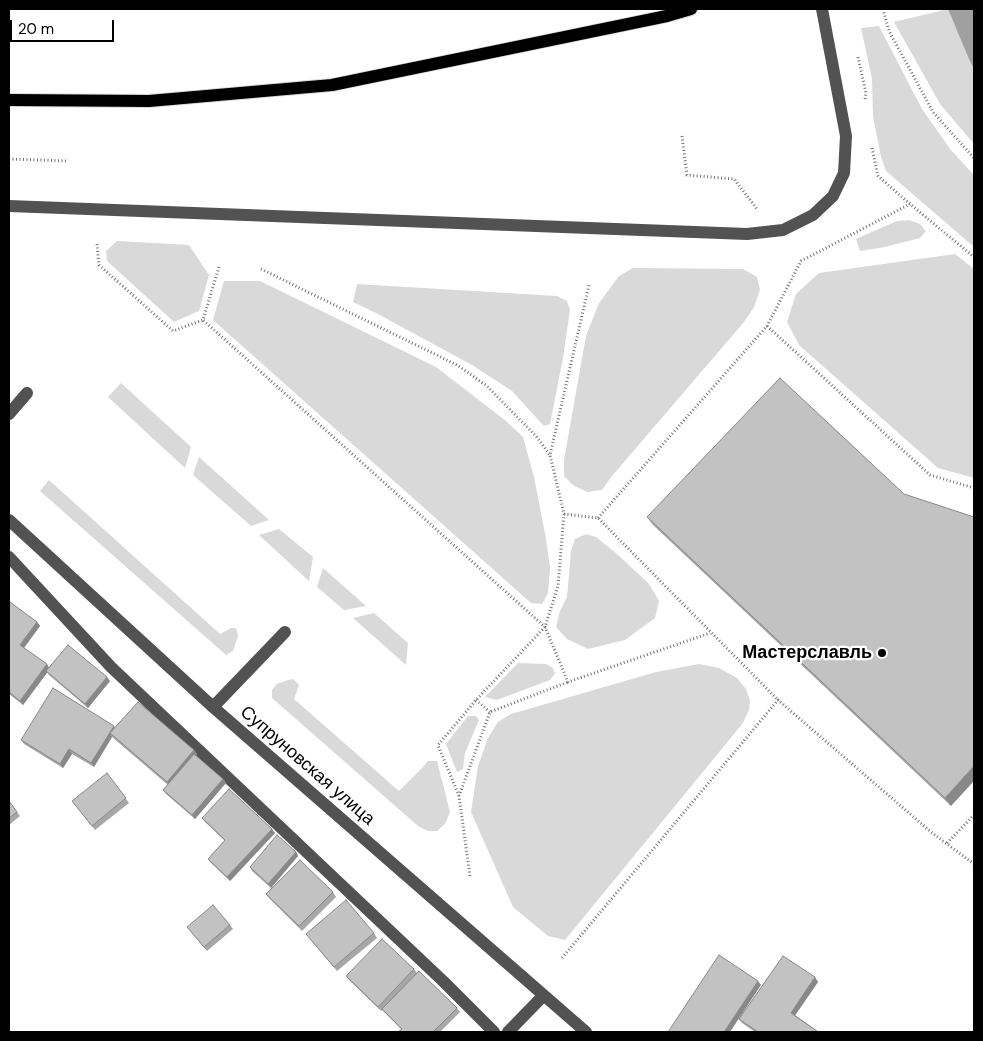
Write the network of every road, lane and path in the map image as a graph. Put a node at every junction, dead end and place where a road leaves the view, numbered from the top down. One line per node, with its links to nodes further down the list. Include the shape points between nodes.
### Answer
1 (691, 9): 5 (main road, via 332,85 149,101)
2 (822, 9): 13 (street, via 846,136 844,173 833,196 813,215 783,230 747,234)
3 (883, 9): 9 (path, via 889,31 933,112)
4 (858, 56): 6 (path, via 866,93)
5 (9, 100)
6 (865, 106)
7 (682, 136): 14 (path, via 687,176 734,180)
8 (870, 140): 12 (path, via 878,176)
9 (974, 158)
10 (9, 159): 11 (path)
11 (68, 161)
12 (910, 204): 16 (path); 21 (path, via 801,261)
13 (9, 206)
14 (758, 211)
15 (97, 244): 20 (path, via 99,265 173,331)
16 (974, 257)
17 (219, 267): 20 (path)
18 (261, 268): 24 (path, via 457,366 487,386)
19 (589, 286): 24 (path)
20 (203, 320): 30 (path)
21 (767, 326): 25 (path, via 930,475); 27 (path)
22 (27, 393): 23 (street)
23 (9, 414)
24 (550, 455): 26 (path)
25 (974, 488)
26 (564, 514): 27 (path); 30 (path, via 558,586)
27 (598, 518): 32 (path)
28 (9, 520): 36 (street, Супруновская улица)
29 (9, 557): 45 (street, via 111,667)
30 (545, 627): 33 (path); 34 (path)
31 (285, 632): 36 (street)
32 (710, 632): 33 (path); 35 (path)
33 (568, 682): 37 (path)
34 (476, 700): 37 (path); 38 (path, via 438,744)
35 (778, 700): 40 (path); 43 (path)
36 (213, 707): 44 (street, Супруновская улица)
37 (490, 712): 38 (path)
38 (459, 796): 42 (path)
39 (974, 814): 40 (path)
40 (947, 844): 41 (path)
41 (974, 864)
42 (470, 876)
43 (562, 958)
44 (543, 996): 46 (street); 47 (street, Супруновская улица)
45 (494, 1032)
46 (508, 1032)
47 (586, 1032)

